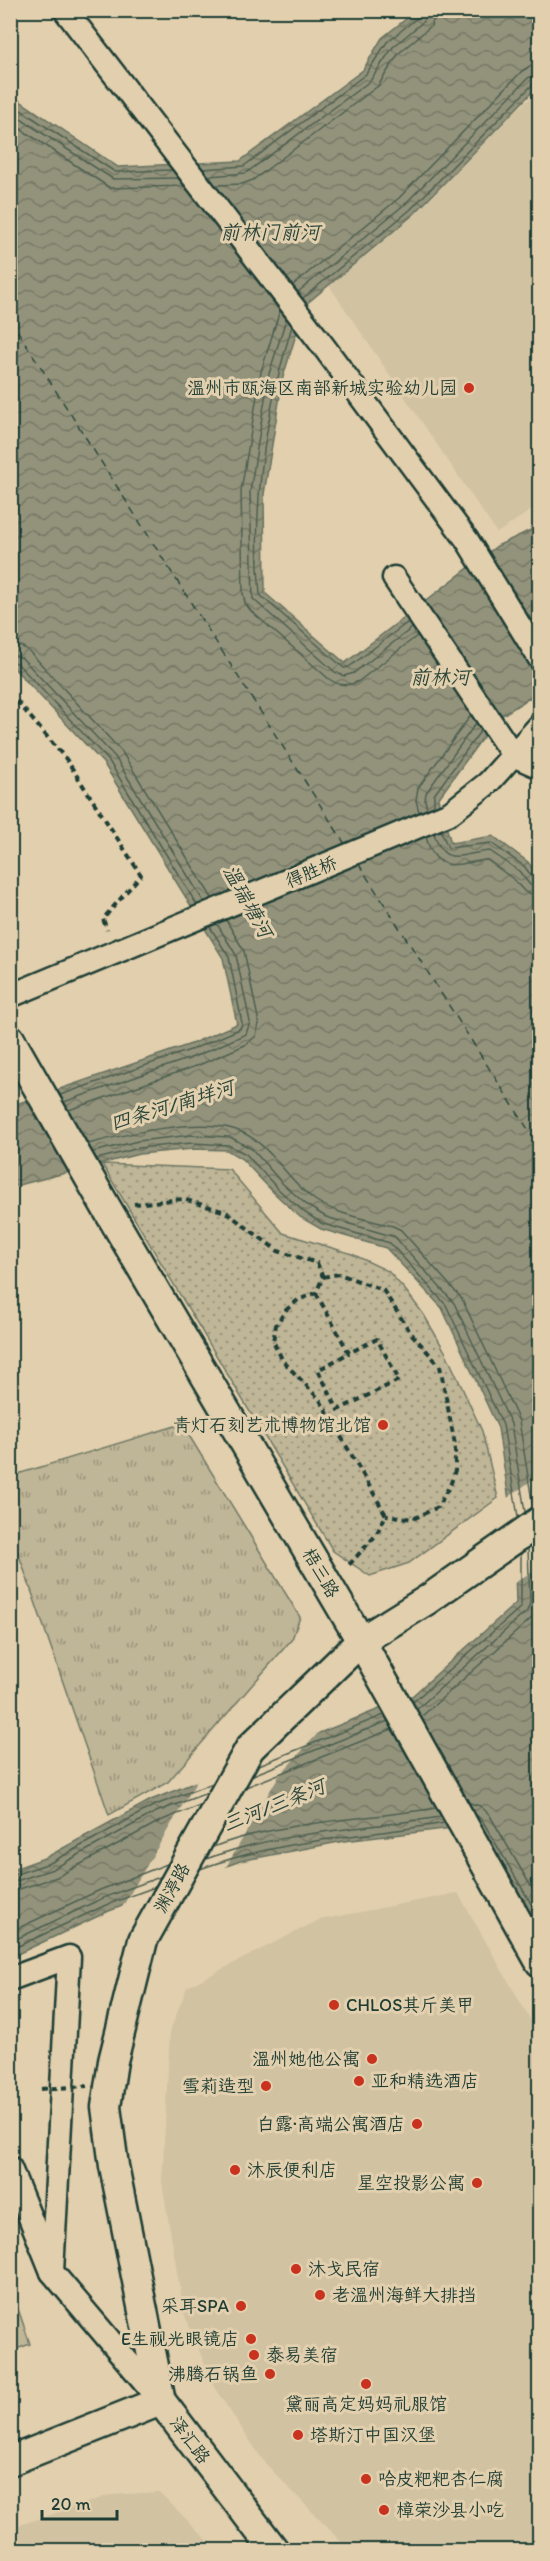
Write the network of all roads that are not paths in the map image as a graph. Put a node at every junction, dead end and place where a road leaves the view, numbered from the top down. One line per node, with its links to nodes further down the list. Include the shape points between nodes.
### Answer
1 (65, 10): 3 (street, via 467,540)
2 (394, 578): 5 (street)
3 (540, 658)
4 (540, 725): 5 (street, 得胜桥)
5 (513, 755): 6 (street); 7 (street, 得胜桥, via 488,783 450,813)
6 (540, 767)
7 (10, 996)
8 (17, 1051): 10 (street, 梧三路)
9 (540, 1521): 10 (street, 渊渟路)
10 (361, 1641): 11 (street, 梧三路); 15 (street, 渊渟路, via 250,1748 143,1940 113,2061 106,2107)
11 (540, 1962)
12 (10, 1979): 14 (street, via 69,1957)
13 (10, 2168): 14 (street)
14 (52, 2272): 15 (street)
15 (161, 2401): 16 (street, 泽汇路); 17 (street, 泽汇路)
16 (10, 2461)
17 (274, 2550)

